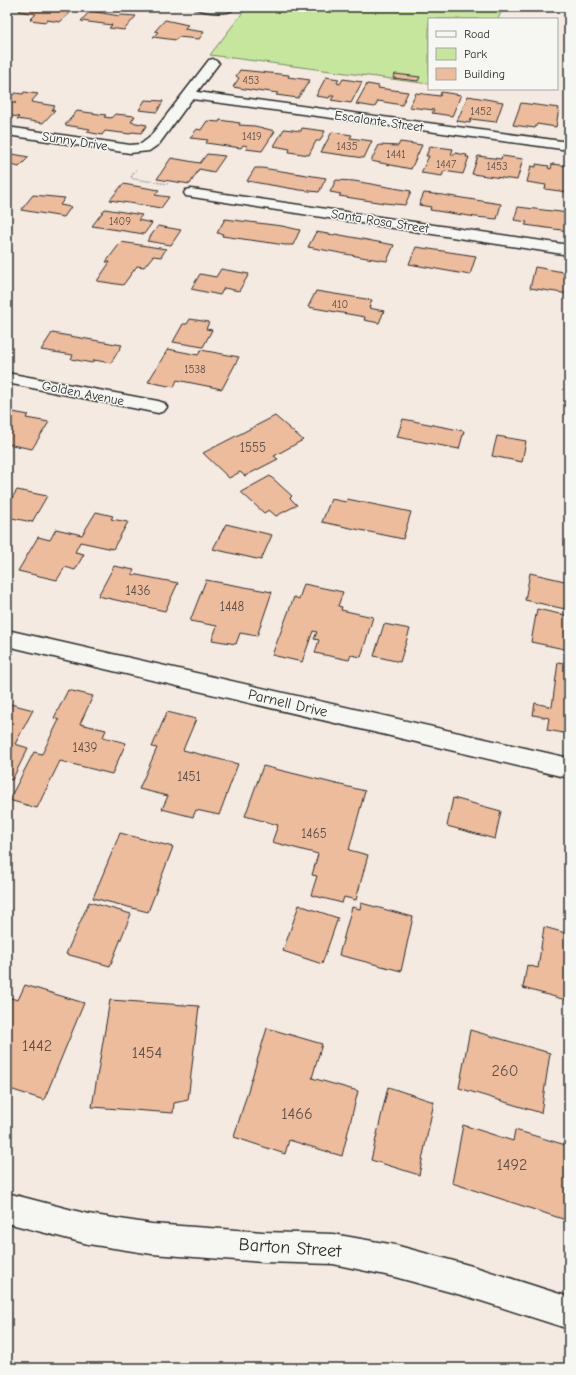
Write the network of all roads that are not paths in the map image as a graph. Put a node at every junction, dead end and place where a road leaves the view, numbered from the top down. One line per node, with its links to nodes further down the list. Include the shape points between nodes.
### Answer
1 (200, 7): 2 (street)
2 (226, 10)
3 (213, 64): 4 (street)
4 (189, 95): 5 (street, Sunny Drive, via 154,141 144,148 130,149); 6 (street, Escalante Street)
5 (7, 131)
6 (569, 146)
7 (191, 193): 8 (street, Santa Rosa Street)
8 (569, 250)
9 (7, 378): 10 (street, Golden Avenue)
10 (158, 407)
11 (7, 638): 12 (street, Parnell Drive)
12 (569, 768)
13 (7, 1208): 14 (street, Barton Street, via 88,1229 152,1239 333,1249 441,1273)
14 (569, 1313)

